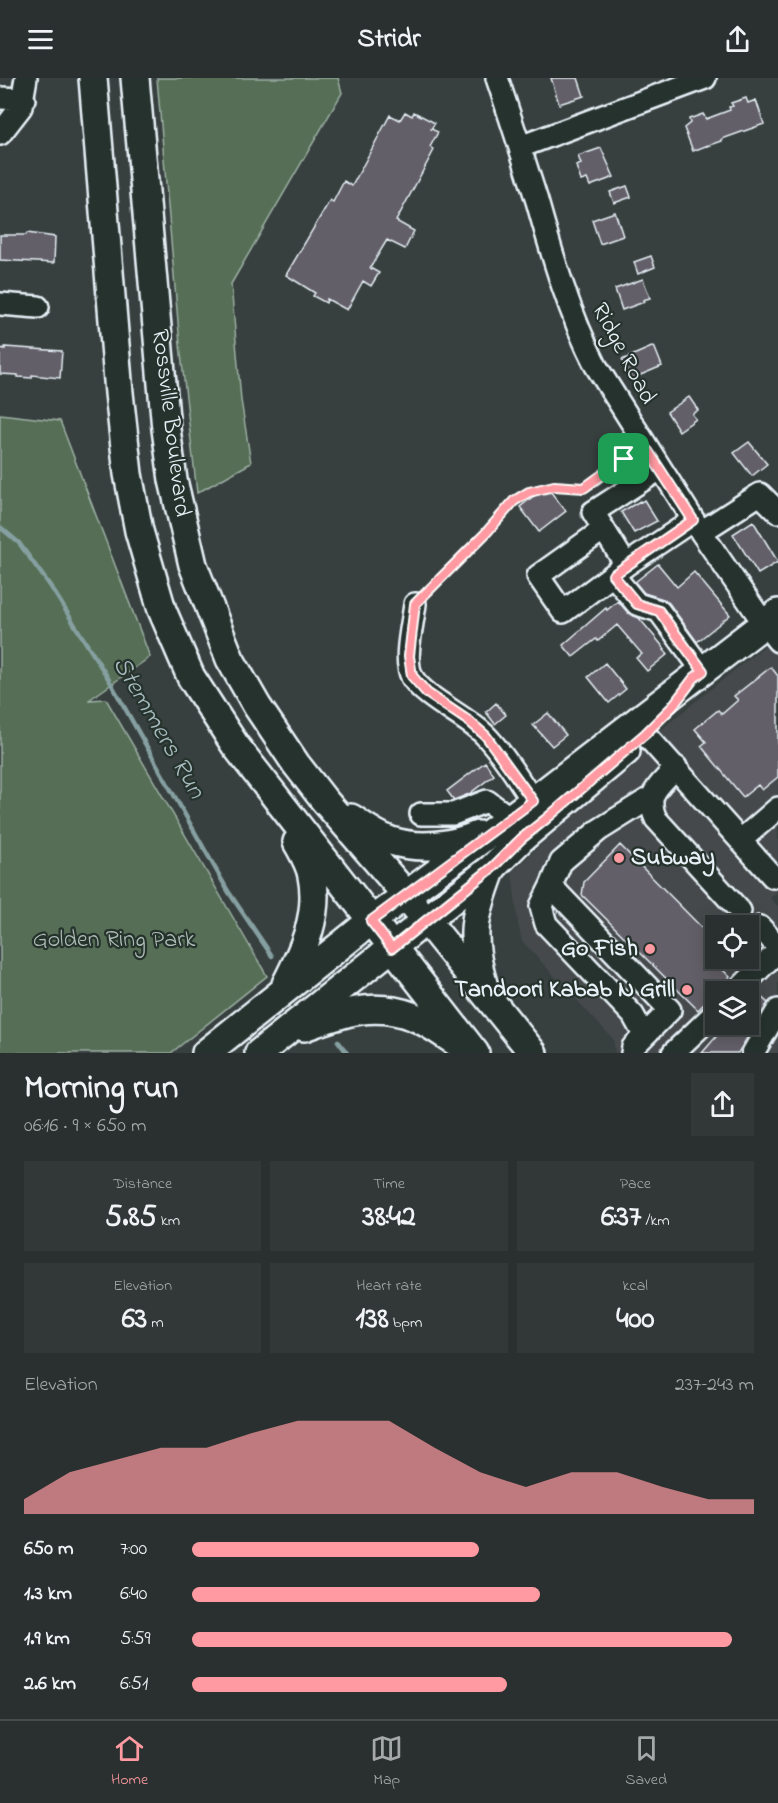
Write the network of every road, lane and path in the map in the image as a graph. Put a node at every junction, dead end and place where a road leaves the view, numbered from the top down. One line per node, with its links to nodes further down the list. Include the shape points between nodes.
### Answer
1 (26, 78): 7 (street)
2 (93, 78): 24 (main road, Rossville Boulevard, via 122,429 139,531 162,609 191,677 235,745)
3 (135, 78): 25 (main road, Rossville Boulevard, via 166,429 185,535 230,660 257,706)
4 (497, 78): 9 (street, Ridge Road)
5 (705, 78): 9 (street)
6 (0, 98): 7 (street)
7 (24, 99): 8 (street)
8 (0, 134)
9 (520, 147): 12 (street, Ridge Road, via 566,300 584,343)
10 (0, 304): 11 (street)
11 (38, 307)
12 (648, 451): 13 (street, Ridge Road); 18 (path, via 624,459 584,488 554,486 529,492 514,501)
13 (660, 469): 15 (street, Ridge Road); 16 (street, via 593,512)
14 (778, 512): 15 (street, via 760,494)
15 (697, 526): 17 (street); 19 (street, Ridge Road)
16 (604, 529): 17 (street); 17 (street, via 538,576 563,612)
17 (620, 570): 20 (street, via 637,604 659,611)
18 (415, 604): 26 (street, via 409,656 412,676 427,693 486,736)
19 (774, 626): 20 (main road)
20 (699, 675): 21 (main road); 26 (main road)
21 (645, 734): 22 (street); 31 (main road)
22 (676, 767): 23 (street); 30 (street)
23 (650, 798): 33 (street, via 599,830 561,862); 35 (street, via 656,819)
24 (278, 800): 36 (main road, Rossville Boulevard); 42 (main road, via 309,867 314,892 305,944)
25 (324, 800): 29 (main road, via 378,836 415,845 453,843); 34 (main road, Rossville Boulevard)
26 (533, 801): 29 (main road)
27 (778, 808): 30 (street)
28 (421, 814): 29 (street, via 453,814 487,801)
29 (504, 822): 34 (main road)
30 (741, 840): 32 (street)
31 (492, 868): 37 (main road); 43 (main road, via 478,906 474,933 477,965)
32 (773, 877)
33 (551, 886): 47 (street, via 541,906 546,924 633,1015); 47 (street, via 669,1010)
34 (405, 895): 36 (main road); 37 (main road, Rossville Boulevard)
35 (740, 911)
36 (371, 921): 39 (main road, Rossville Boulevard); 42 (main road)
37 (426, 921): 39 (main road); 43 (main road, Rossville Boulevard)
38 (760, 927): 40 (street)
39 (392, 948): 46 (main road); 48 (main road, Rossville Boulevard)
40 (778, 949): 41 (street)
41 (747, 981)
42 (282, 991): 49 (main road)
43 (487, 997): 51 (main road, Rossville Boulevard)
44 (778, 1010): 54 (street)
45 (705, 1022): 53 (street)
46 (281, 1035): 48 (main road, via 351,1010 382,1009 412,1016); 50 (main road)
47 (644, 1035): 52 (street)
48 (474, 1052)
49 (206, 1053)
50 (259, 1053)
51 (532, 1053)
52 (632, 1053)
53 (673, 1053)
54 (753, 1053)

